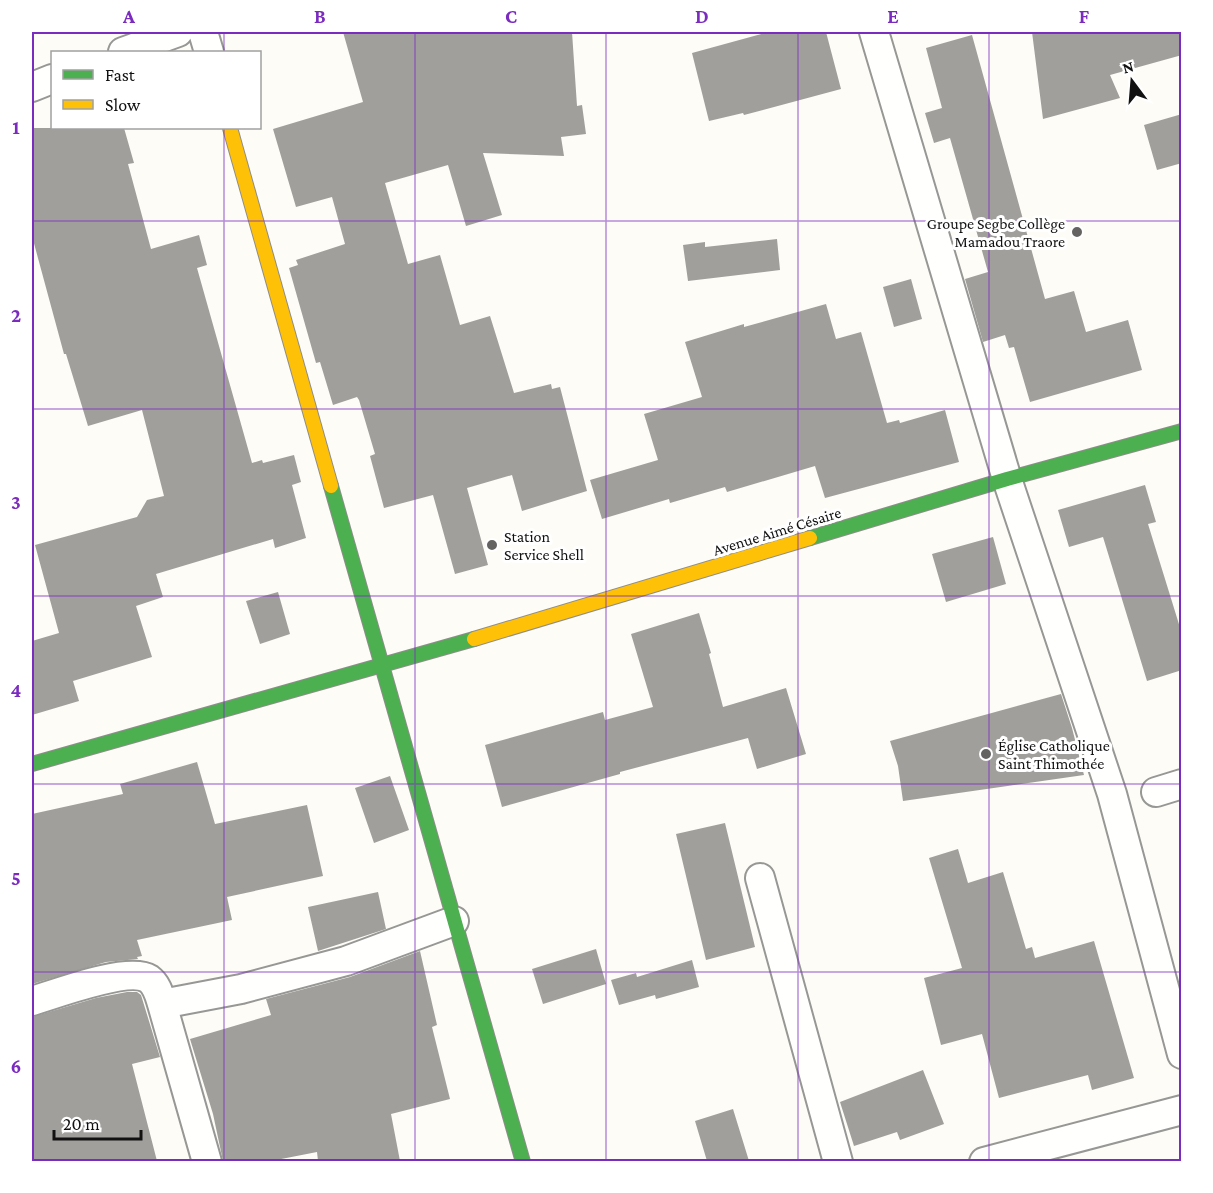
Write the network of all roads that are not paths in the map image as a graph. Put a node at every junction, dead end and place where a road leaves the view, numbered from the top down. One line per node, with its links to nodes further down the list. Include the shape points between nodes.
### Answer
1 (178, 32): 4 (street)
2 (203, 32): 5 (street)
3 (874, 32): 10 (street)
4 (126, 51)
5 (209, 51)
6 (51, 79): 7 (street)
7 (32, 87)
8 (231, 129): 11 (street)
9 (1182, 431): 10 (street, Avenue Aimé Césaire)
10 (1007, 479): 11 (street, Avenue Aimé Césaire); 17 (street, via 1112,794)
11 (384, 666): 12 (street, Avenue Aimé Césaire); 14 (street)
12 (32, 764)
13 (760, 878): 21 (street)
14 (454, 921): 16 (street, via 346,961 241,989); 20 (street)
15 (32, 1001): 16 (street, via 99,980 137,975 156,987)
16 (162, 1004): 19 (street)
17 (1182, 1054)
18 (1182, 1110): 22 (street)
19 (207, 1161)
20 (523, 1161)
21 (837, 1161)
22 (984, 1161)

